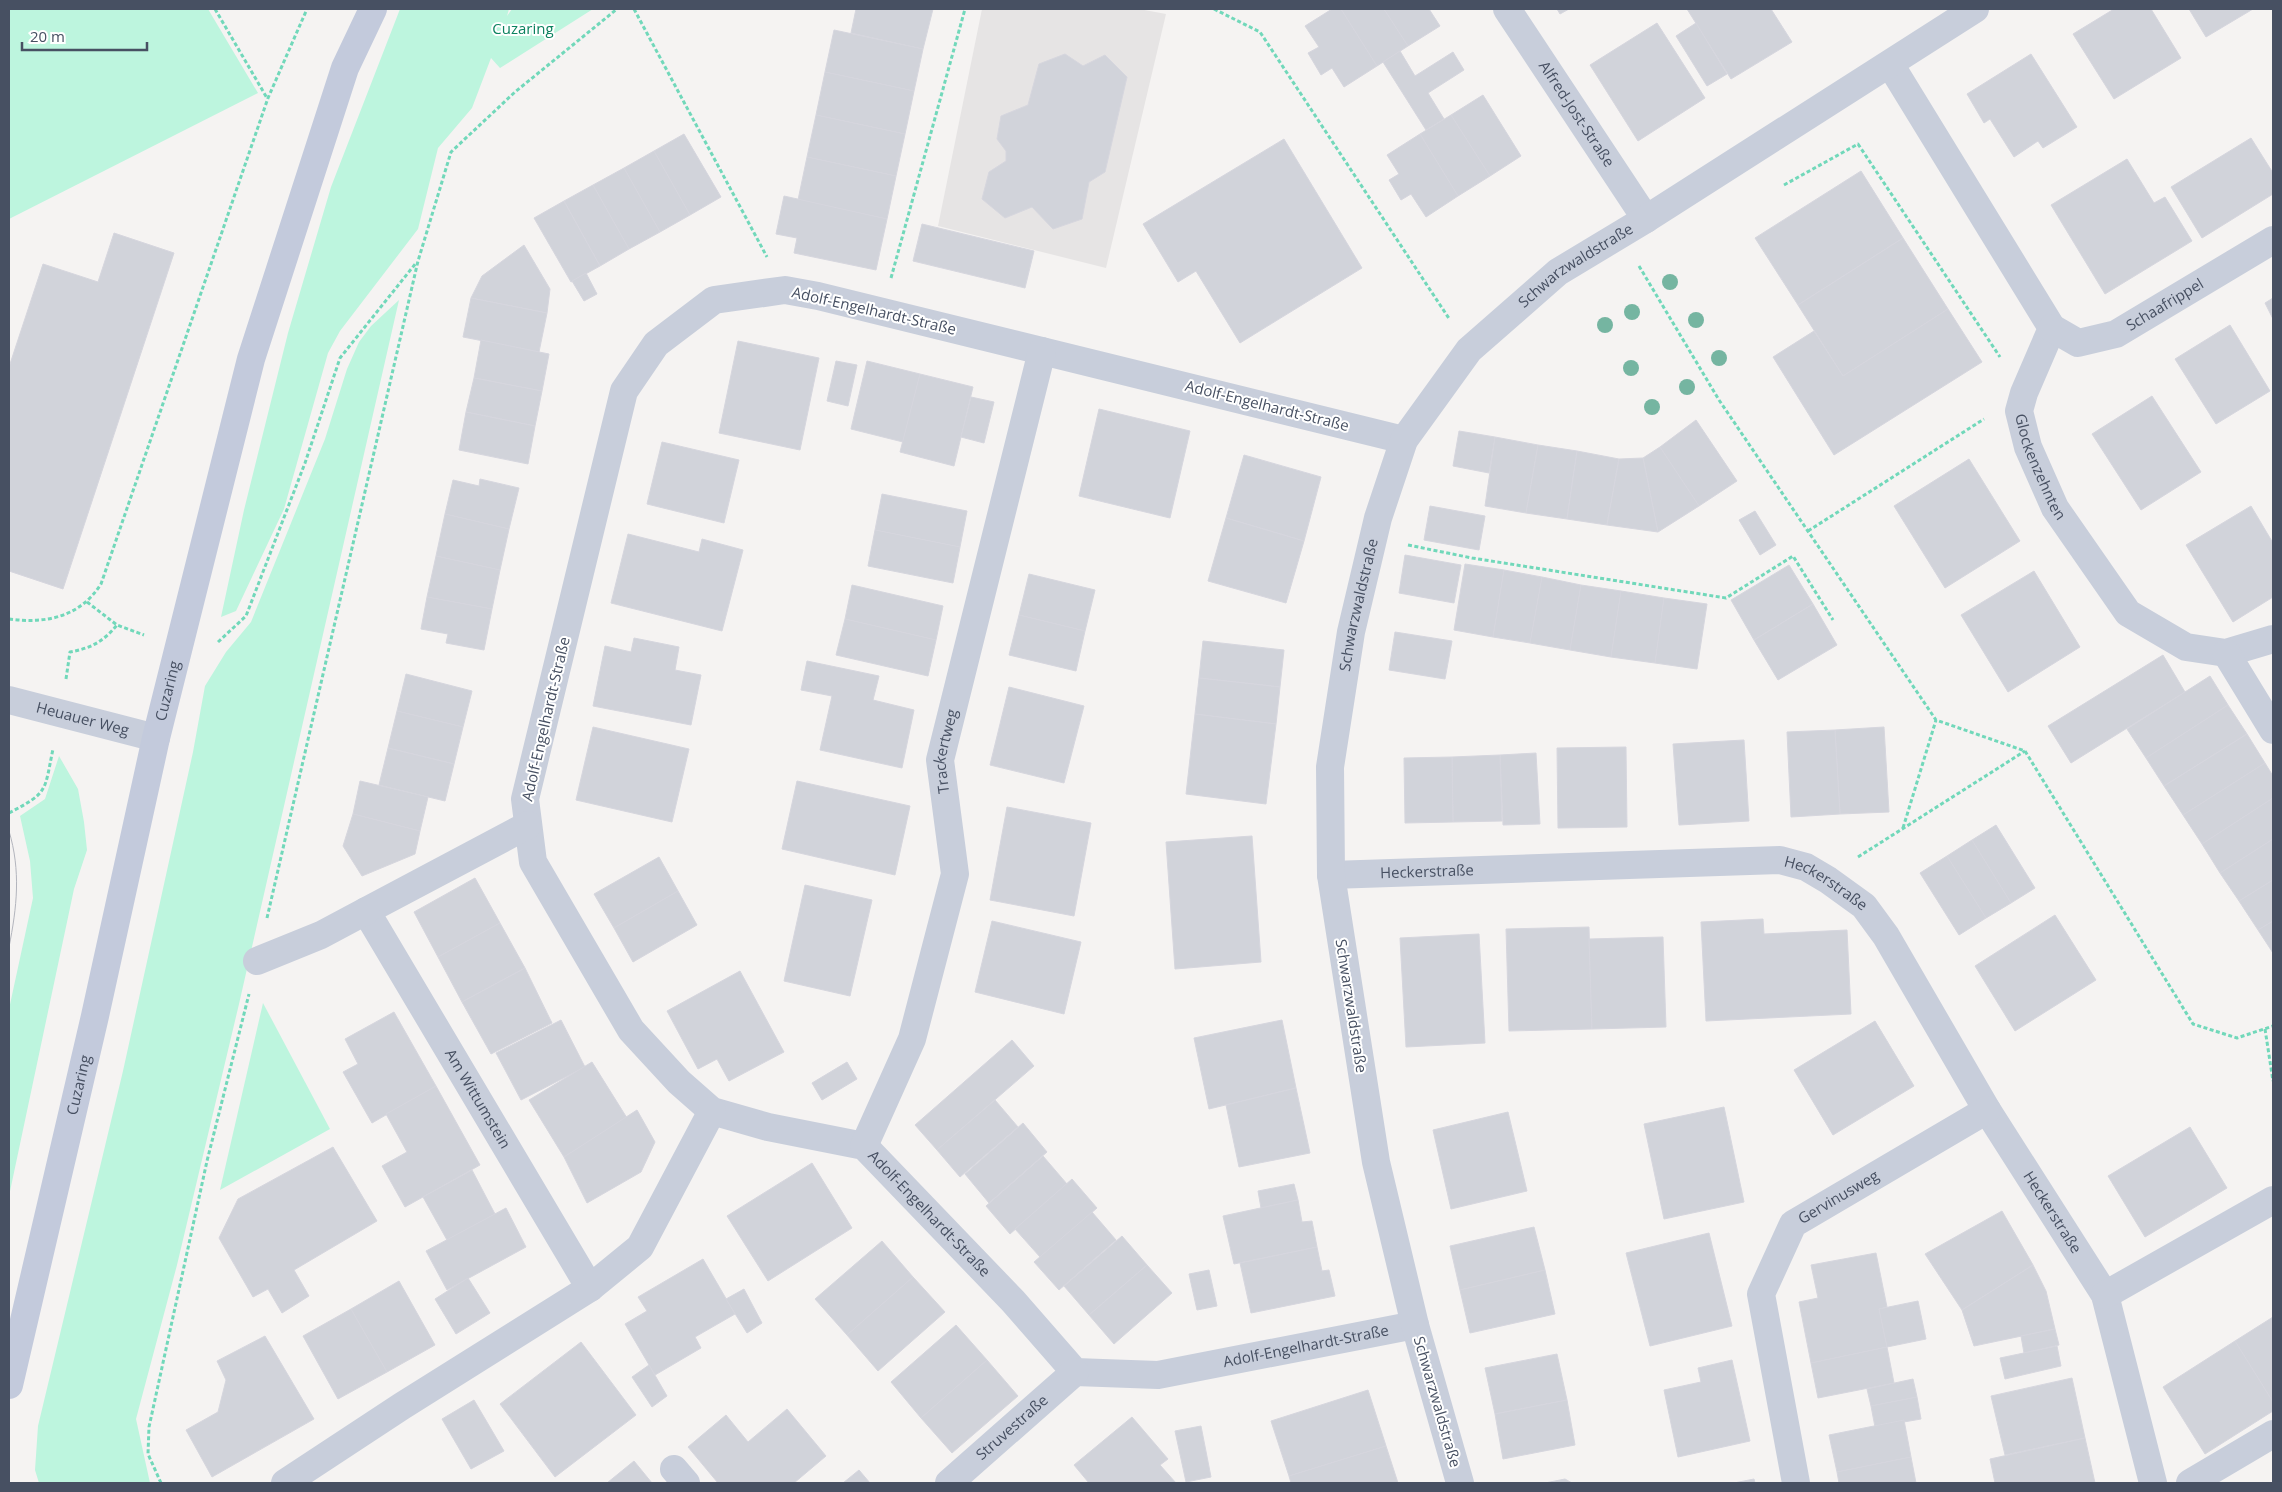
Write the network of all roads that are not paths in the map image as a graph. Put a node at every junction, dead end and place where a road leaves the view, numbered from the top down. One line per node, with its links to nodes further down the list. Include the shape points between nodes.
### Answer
1 (374, 9): 14 (main road, Cuzaring, via 345,68 251,359)
2 (1508, 9): 5 (street, Alfred-Jost-Straße)
3 (1975, 9): 4 (street, Schwarzwaldstraße)
4 (1890, 64): 5 (street, Schwarzwaldstraße); 7 (street)
5 (1646, 219): 9 (street, Schwarzwaldstraße, via 1558,272 1469,350)
6 (2273, 240): 7 (street, Schaafrippel, via 2116,334 2078,343)
7 (2052, 328): 11 (street, Glockenzehnten, via 2019,412 2028,447 2055,508 2128,613 2186,647)
8 (1042, 351): 9 (street, Adolf-Engelhardt-Straße); 15 (street, Adolf-Engelhardt-Straße, via 785,290 714,300 656,344 624,391 525,799); 21 (street, Trackertweg, via 940,760 955,874 912,1039)
9 (1404, 440): 16 (street, Schwarzwaldstraße, via 1378,518 1351,632 1330,767)
10 (2273, 639): 11 (street, Glockenzehnten)
11 (2226, 653): 13 (street)
12 (9, 700): 14 (street, Heuauer Weg)
13 (2273, 730)
14 (156, 738): 27 (main road, Cuzaring, via 96,1016)
15 (528, 825): 17 (street); 20 (street, Adolf-Engelhardt-Straße, via 533,862 631,1030 679,1082)
16 (1331, 875): 19 (street, Heckerstraße, via 1780,860 1806,866 1864,906 1886,936); 25 (street, Schwarzwaldstraße, via 1376,1162)
17 (366, 911): 18 (street, via 321,935); 23 (street, Am Wittumstein)
18 (257, 961)
19 (1987, 1110): 24 (street, Heckerstraße); 32 (street, Gervinusweg, via 1793,1224 1761,1294)
20 (712, 1111): 21 (street, Adolf-Engelhardt-Straße, via 768,1127); 23 (street, via 640,1247)
21 (864, 1146): 26 (street, Adolf-Engelhardt-Straße, via 1013,1301)
22 (2273, 1200): 24 (street)
23 (590, 1288): 29 (street)
24 (2105, 1295): 33 (street, Heckerstraße)
25 (1416, 1326): 26 (street, Adolf-Engelhardt-Straße, via 1158,1375); 31 (street, Schwarzwaldstraße)
26 (1075, 1372): 30 (street, Struvestraße)
27 (9, 1385)
28 (2273, 1434): 34 (street)
29 (285, 1483)
30 (948, 1483)
31 (1460, 1483)
32 (1796, 1483)
33 (2153, 1483)
34 (2190, 1483)

